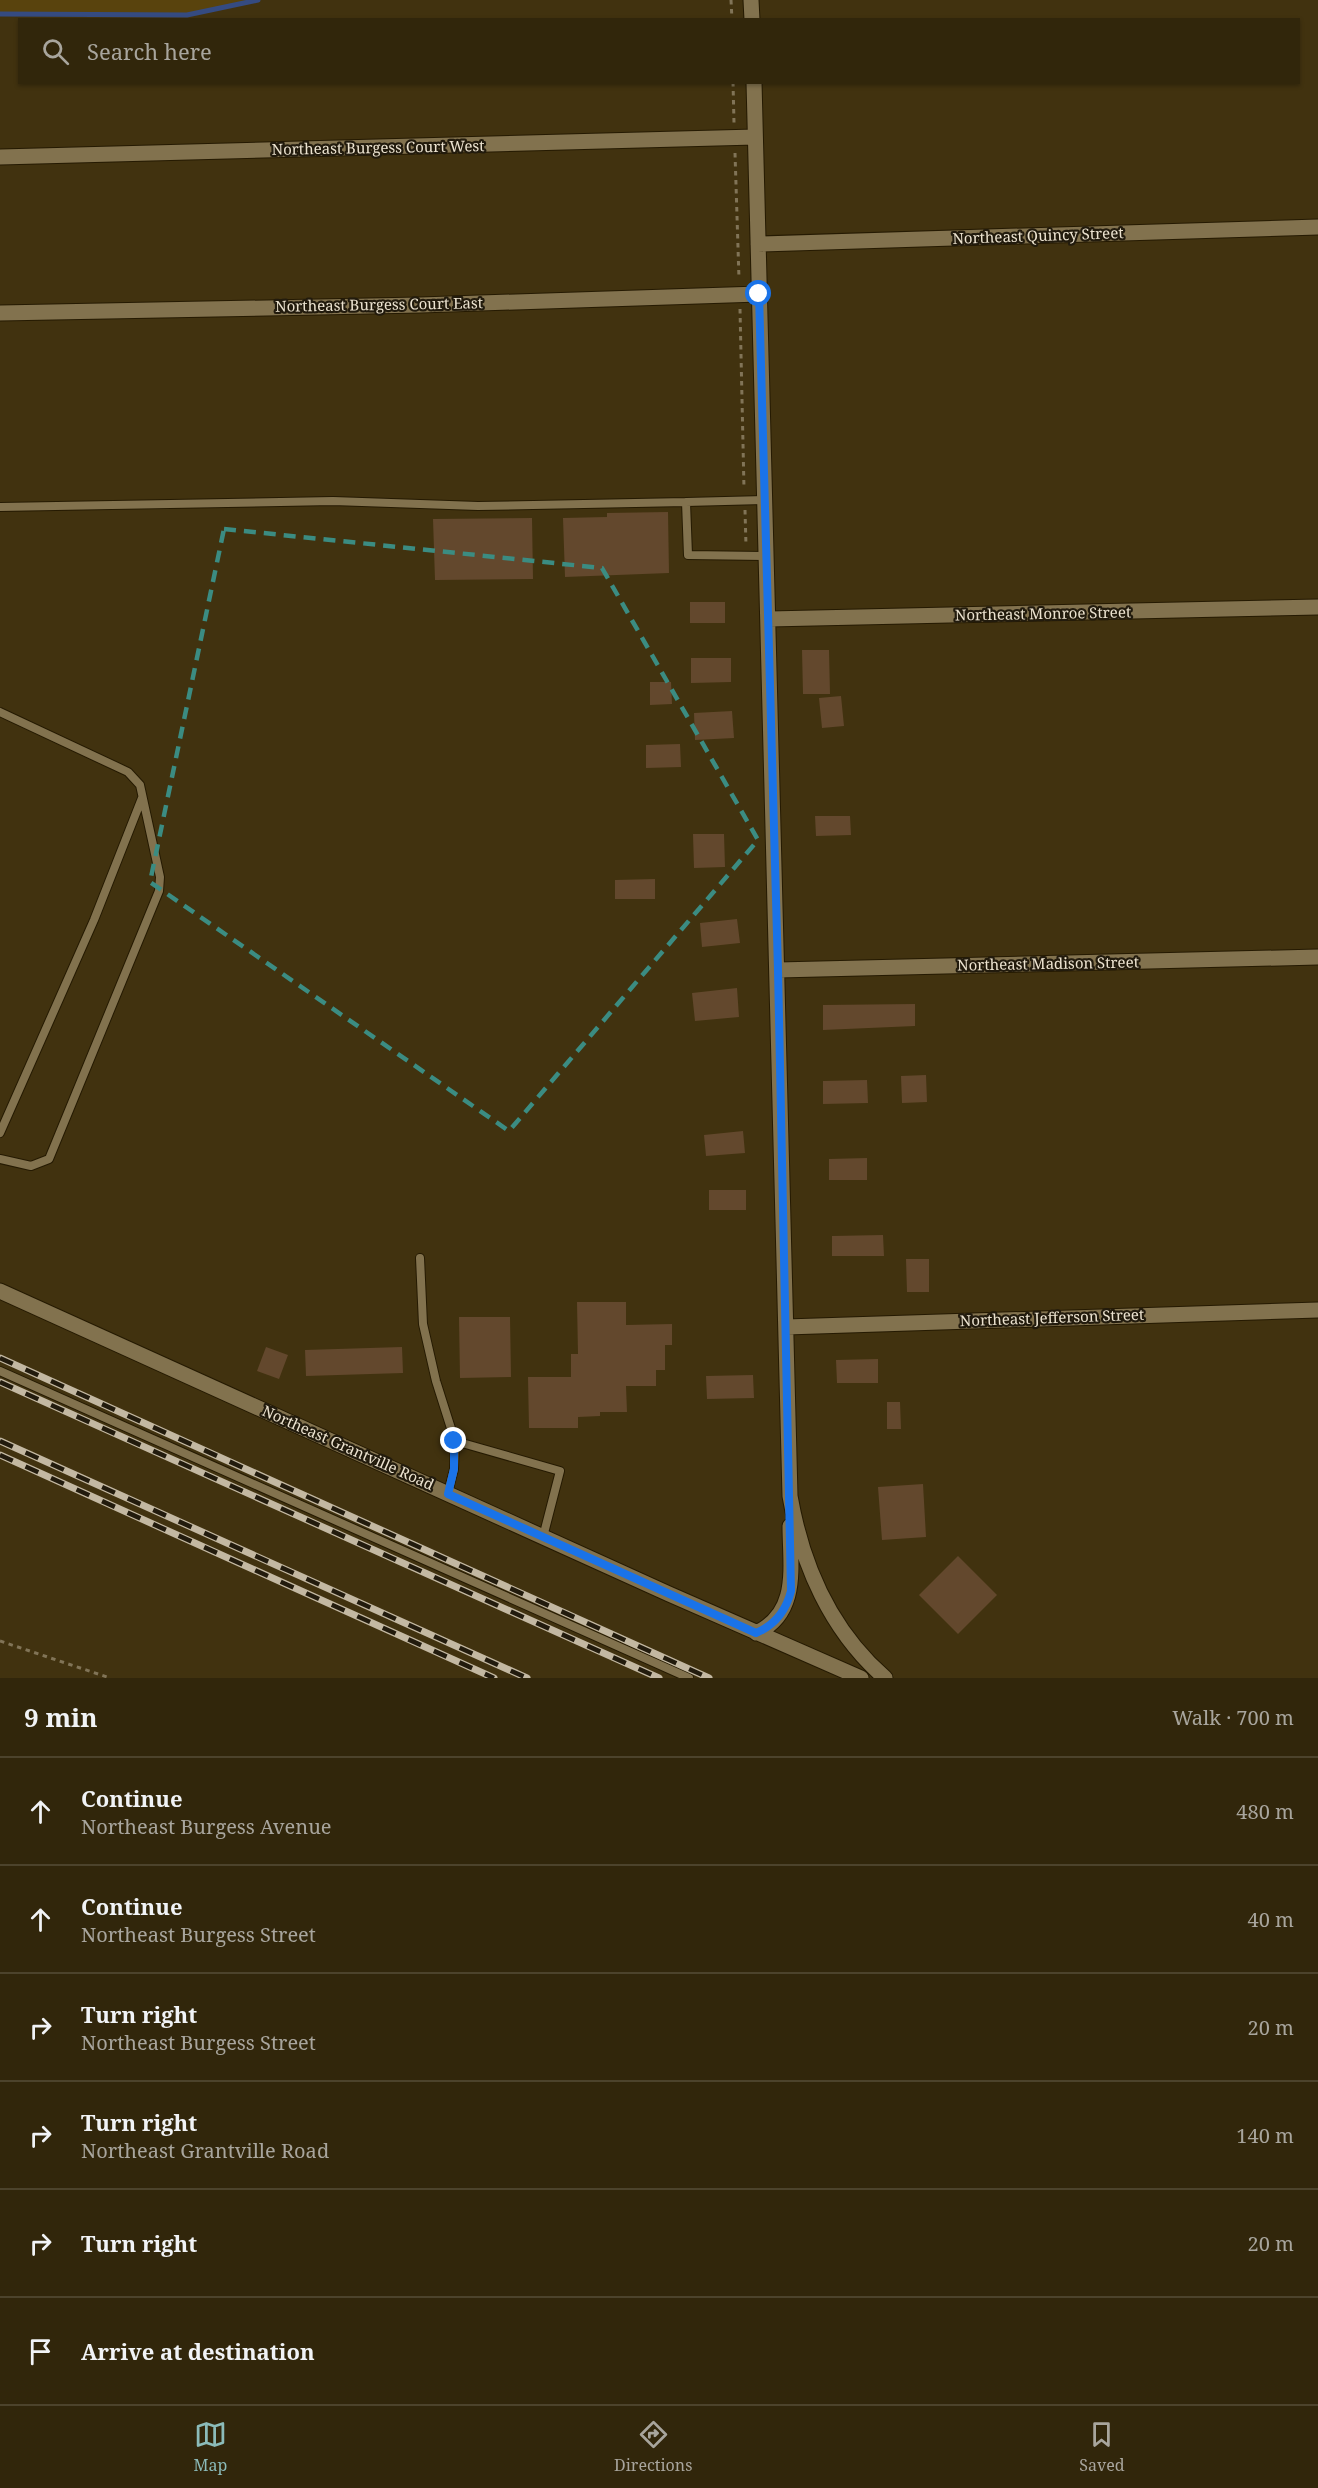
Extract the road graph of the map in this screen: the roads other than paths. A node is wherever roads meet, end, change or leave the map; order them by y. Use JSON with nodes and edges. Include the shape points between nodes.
{"nodes":[{"id":1,"x":751,"y":0,"type":"edge"},
{"id":2,"x":752,"y":18,"type":"edge"},
{"id":3,"x":754,"y":84,"type":"edge"},
{"id":4,"x":755,"y":137,"type":"junction"},
{"id":5,"x":0,"y":157,"type":"edge"},
{"id":6,"x":1318,"y":227,"type":"edge"},
{"id":7,"x":758,"y":244,"type":"junction"},
{"id":8,"x":759,"y":294,"type":"junction"},
{"id":9,"x":0,"y":313,"type":"edge"},
{"id":10,"x":765,"y":500,"type":"junction"},
{"id":11,"x":686,"y":502,"type":"junction"},
{"id":12,"x":0,"y":507,"type":"edge"},
{"id":13,"x":767,"y":556,"type":"junction"},
{"id":14,"x":1318,"y":607,"type":"edge"},
{"id":15,"x":769,"y":619,"type":"junction"},
{"id":16,"x":0,"y":712,"type":"edge"},
{"id":17,"x":142,"y":796,"type":"junction"},
{"id":18,"x":1318,"y":957,"type":"edge"},
{"id":19,"x":778,"y":970,"type":"junction"},
{"id":20,"x":0,"y":1133,"type":"edge"},
{"id":21,"x":0,"y":1159,"type":"edge"},
{"id":22,"x":420,"y":1258,"type":"dead end"},
{"id":23,"x":0,"y":1291,"type":"edge"},
{"id":24,"x":1318,"y":1310,"type":"edge"},
{"id":25,"x":786,"y":1327,"type":"junction"},
{"id":26,"x":0,"y":1371,"type":"edge"},
{"id":27,"x":454,"y":1441,"type":"junction"},
{"id":28,"x":448,"y":1494,"type":"junction"},
{"id":29,"x":789,"y":1496,"type":"junction"},
{"id":30,"x":543,"y":1537,"type":"junction"},
{"id":31,"x":756,"y":1633,"type":"junction"},
{"id":32,"x":689,"y":1678,"type":"edge"},
{"id":33,"x":861,"y":1678,"type":"edge"},
{"id":34,"x":885,"y":1678,"type":"edge"}],
"edges":[{"from":1,"to":2,"type":"street"},
{"from":3,"to":4,"type":"street"},
{"from":4,"to":5,"type":"street","name":"Northeast Burgess Court West"},
{"from":4,"to":7,"type":"street"},
{"from":6,"to":7,"type":"street","name":"Northeast Quincy Street"},
{"from":7,"to":8,"type":"street"},
{"from":8,"to":9,"type":"street","name":"Northeast Burgess Court East"},
{"from":8,"to":10,"type":"street"},
{"from":10,"to":11,"type":"lane"},
{"from":10,"to":13,"type":"street"},
{"from":11,"to":12,"type":"lane","via":[[478,506],[333,501]]},
{"from":11,"to":13,"type":"lane","via":[[688,555]]},
{"from":13,"to":15,"type":"street"},
{"from":14,"to":15,"type":"street","name":"Northeast Monroe Street"},
{"from":15,"to":19,"type":"street"},
{"from":16,"to":17,"type":"lane","via":[[128,772],[140,785]]},
{"from":17,"to":20,"type":"lane","via":[[94,920]]},
{"from":17,"to":21,"type":"lane","via":[[160,877],[159,891],[49,1159],[31,1166]]},
{"from":18,"to":19,"type":"street","name":"Northeast Madison Street"},
{"from":19,"to":25,"type":"street"},
{"from":22,"to":27,"type":"lane","via":[[423,1324]]},
{"from":23,"to":28,"type":"street","name":"Northeast Grantville Road"},
{"from":24,"to":25,"type":"street","name":"Northeast Jefferson Street"},
{"from":25,"to":29,"type":"street"},
{"from":26,"to":32,"type":"lane"},
{"from":27,"to":28,"type":"lane","via":[[454,1469]]},
{"from":27,"to":30,"type":"lane","via":[[560,1471]]},
{"from":28,"to":30,"type":"street","name":"Northeast Grantville Road"},
{"from":29,"to":31,"type":"street","via":[[791,1591],[782,1614]]},
{"from":29,"to":34,"type":"street","via":[[802,1551],[825,1604],[866,1661]]},
{"from":30,"to":31,"type":"street","name":"Northeast Grantville Road"},
{"from":31,"to":33,"type":"street","name":"Northeast Grantville Road"}]}
